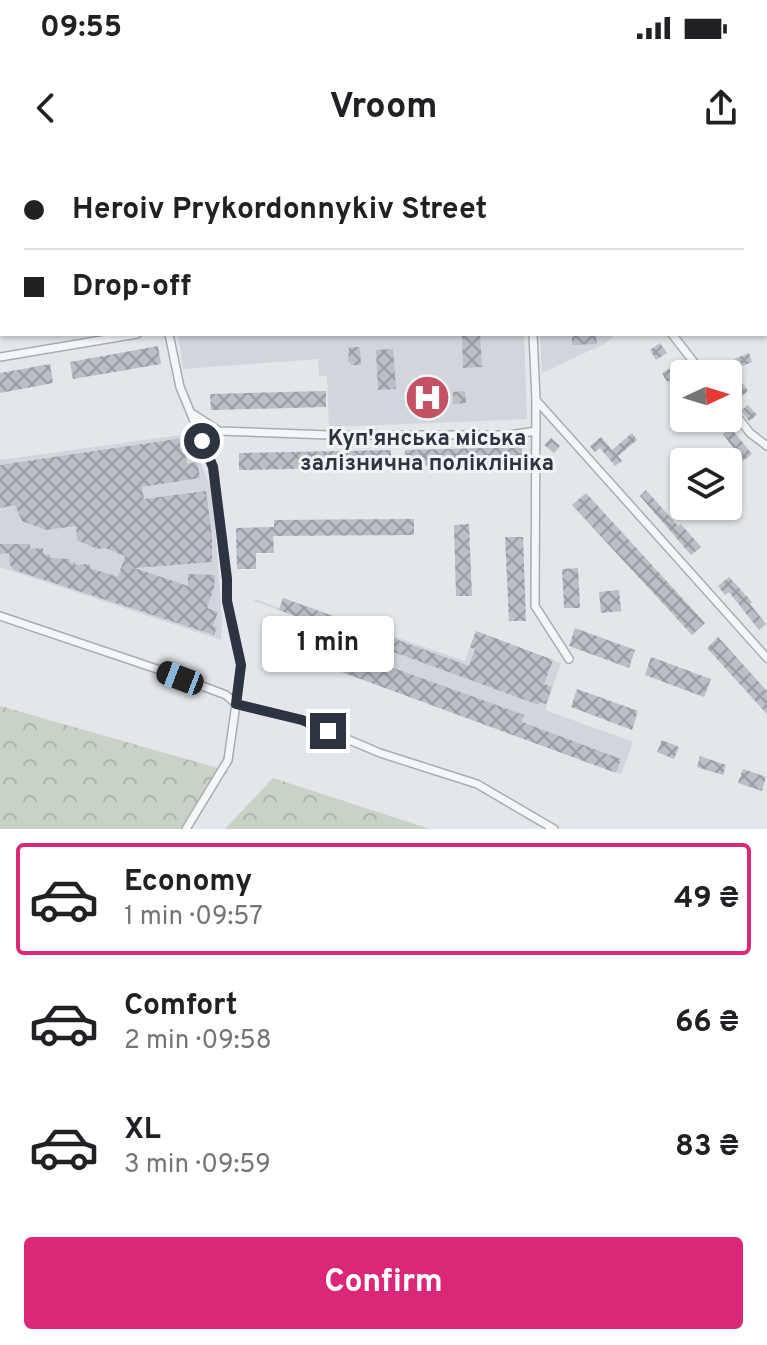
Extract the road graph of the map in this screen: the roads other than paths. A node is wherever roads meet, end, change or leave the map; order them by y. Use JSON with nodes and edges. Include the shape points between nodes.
{"nodes":[{"id":1,"x":125,"y":336,"type":"edge"},
{"id":2,"x":169,"y":336,"type":"edge"},
{"id":3,"x":533,"y":336,"type":"edge"},
{"id":4,"x":674,"y":336,"type":"edge"},
{"id":5,"x":0,"y":357,"type":"edge"},
{"id":6,"x":692,"y":360,"type":"edge"},
{"id":7,"x":536,"y":400,"type":"junction"},
{"id":8,"x":193,"y":414,"type":"junction"},
{"id":9,"x":742,"y":423,"type":"edge"},
{"id":10,"x":536,"y":431,"type":"junction"},
{"id":11,"x":767,"y":446,"type":"edge"},
{"id":12,"x":0,"y":616,"type":"edge"},
{"id":13,"x":767,"y":658,"type":"edge"},
{"id":14,"x":569,"y":659,"type":"dead end"},
{"id":15,"x":236,"y":704,"type":"junction"},
{"id":16,"x":186,"y":829,"type":"edge"},
{"id":17,"x":554,"y":829,"type":"edge"}],
"edges":[{"from":1,"to":5,"type":"street"},
{"from":2,"to":8,"type":"street","via":[[180,387]]},
{"from":3,"to":7,"type":"street"},
{"from":4,"to":6,"type":"street"},
{"from":7,"to":10,"type":"street"},
{"from":7,"to":13,"type":"street"},
{"from":8,"to":10,"type":"street","via":[[219,431]]},
{"from":8,"to":15,"type":"street","via":[[213,467],[227,601],[241,665]]},
{"from":9,"to":11,"type":"street"},
{"from":10,"to":14,"type":"street","via":[[535,606]]},
{"from":12,"to":15,"type":"street","via":[[157,669],[226,695]]},
{"from":15,"to":16,"type":"street","via":[[228,760]]},
{"from":15,"to":17,"type":"street","via":[[302,720],[380,753],[477,784]]}]}
